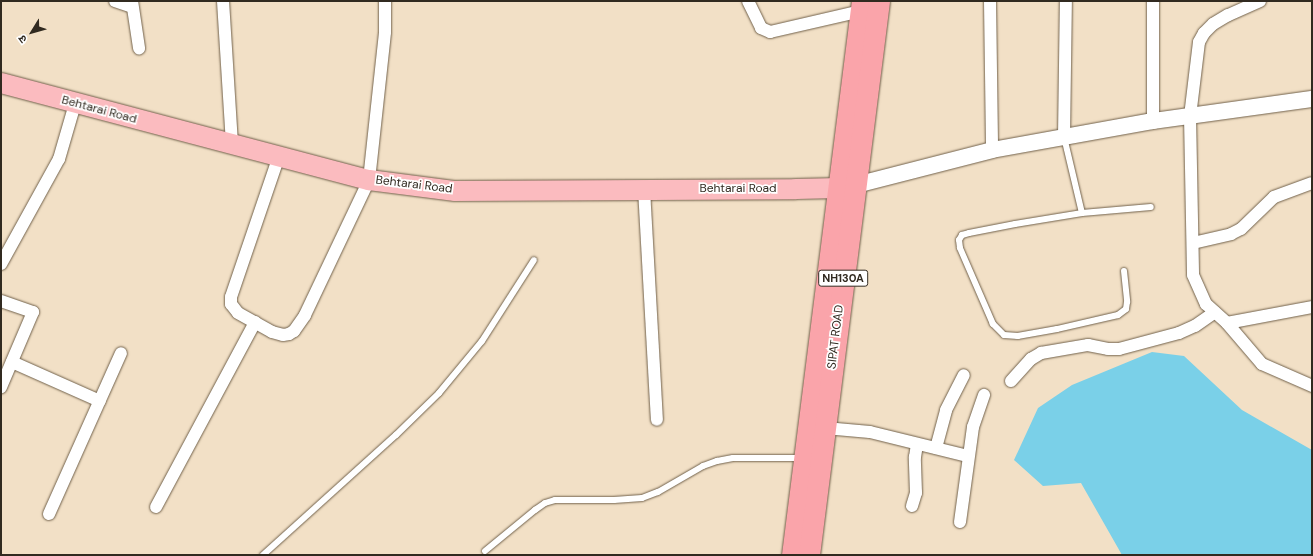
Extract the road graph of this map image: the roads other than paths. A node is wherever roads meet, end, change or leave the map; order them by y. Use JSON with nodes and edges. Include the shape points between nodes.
{"nodes":[{"id":1,"x":115,"y":1,"type":"edge"},
{"id":2,"x":223,"y":1,"type":"edge"},
{"id":3,"x":385,"y":1,"type":"edge"},
{"id":4,"x":748,"y":1,"type":"edge"},
{"id":5,"x":879,"y":1,"type":"edge"},
{"id":6,"x":990,"y":1,"type":"edge"},
{"id":7,"x":1066,"y":1,"type":"edge"},
{"id":8,"x":1153,"y":1,"type":"edge"},
{"id":9,"x":1260,"y":1,"type":"edge"},
{"id":10,"x":132,"y":4,"type":"edge"},
{"id":11,"x":861,"y":6,"type":"edge"},
{"id":12,"x":139,"y":48,"type":"dead end"},
{"id":13,"x":1,"y":83,"type":"edge"},
{"id":14,"x":1312,"y":99,"type":"edge"},
{"id":15,"x":75,"y":104,"type":"junction"},
{"id":16,"x":1190,"y":116,"type":"junction"},
{"id":17,"x":1154,"y":121,"type":"junction"},
{"id":18,"x":1064,"y":137,"type":"junction"},
{"id":19,"x":232,"y":144,"type":"junction"},
{"id":20,"x":992,"y":150,"type":"junction"},
{"id":21,"x":279,"y":156,"type":"junction"},
{"id":22,"x":369,"y":180,"type":"junction"},
{"id":23,"x":1312,"y":183,"type":"edge"},
{"id":24,"x":847,"y":187,"type":"junction"},
{"id":25,"x":644,"y":189,"type":"junction"},
{"id":26,"x":1151,"y":207,"type":"dead end"},
{"id":27,"x":1082,"y":213,"type":"junction"},
{"id":28,"x":1193,"y":244,"type":"junction"},
{"id":29,"x":534,"y":260,"type":"dead end"},
{"id":30,"x":1,"y":264,"type":"edge"},
{"id":31,"x":1124,"y":271,"type":"dead end"},
{"id":32,"x":1,"y":301,"type":"edge"},
{"id":33,"x":1312,"y":307,"type":"edge"},
{"id":34,"x":1215,"y":312,"type":"junction"},
{"id":35,"x":255,"y":322,"type":"junction"},
{"id":36,"x":1227,"y":323,"type":"junction"},
{"id":37,"x":121,"y":353,"type":"dead end"},
{"id":38,"x":12,"y":362,"type":"junction"},
{"id":39,"x":964,"y":376,"type":"dead end"},
{"id":40,"x":1011,"y":381,"type":"dead end"},
{"id":41,"x":1312,"y":386,"type":"edge"},
{"id":42,"x":1,"y":387,"type":"edge"},
{"id":43,"x":984,"y":395,"type":"dead end"},
{"id":44,"x":100,"y":401,"type":"junction"},
{"id":45,"x":657,"y":420,"type":"dead end"},
{"id":46,"x":825,"y":428,"type":"junction"},
{"id":47,"x":917,"y":444,"type":"junction"},
{"id":48,"x":936,"y":448,"type":"junction"},
{"id":49,"x":968,"y":456,"type":"junction"},
{"id":50,"x":805,"y":458,"type":"junction"},
{"id":51,"x":912,"y":506,"type":"dead end"},
{"id":52,"x":156,"y":507,"type":"dead end"},
{"id":53,"x":49,"y":514,"type":"dead end"},
{"id":54,"x":960,"y":522,"type":"dead end"},
{"id":55,"x":485,"y":551,"type":"dead end"},
{"id":56,"x":263,"y":555,"type":"edge"},
{"id":57,"x":792,"y":555,"type":"edge"},
{"id":58,"x":809,"y":555,"type":"edge"}],
"edges":[{"from":1,"to":10,"type":"street"},
{"from":2,"to":19,"type":"street"},
{"from":3,"to":22,"type":"street","via":[[385,32]]},
{"from":4,"to":11,"type":"street","via":[[760,28],[770,32]]},
{"from":5,"to":24,"type":"highway","name":"SIPAT ROAD","number":"NH130A"},
{"from":6,"to":20,"type":"street"},
{"from":7,"to":18,"type":"street"},
{"from":8,"to":17,"type":"street"},
{"from":9,"to":16,"type":"street","via":[[1228,15],[1204,33],[1196,54]]},
{"from":10,"to":12,"type":"street"},
{"from":11,"to":24,"type":"highway","name":"SIPAT ROAD","number":"NH130A"},
{"from":13,"to":15,"type":"main road","name":"Behtarai Road"},
{"from":14,"to":16,"type":"street"},
{"from":15,"to":19,"type":"main road","name":"Behtarai Road"},
{"from":15,"to":30,"type":"street","via":[[58,159]]},
{"from":16,"to":17,"type":"street"},
{"from":16,"to":28,"type":"street"},
{"from":17,"to":18,"type":"street"},
{"from":18,"to":20,"type":"street"},
{"from":18,"to":27,"type":"lane"},
{"from":19,"to":21,"type":"main road","name":"Behtarai Road"},
{"from":20,"to":24,"type":"street"},
{"from":21,"to":22,"type":"main road","name":"Behtarai Road"},
{"from":21,"to":35,"type":"street","via":[[231,297],[232,308]]},
{"from":22,"to":25,"type":"main road","name":"Behtarai Road","via":[[455,191]]},
{"from":22,"to":35,"type":"street","via":[[294,331],[282,335]]},
{"from":23,"to":28,"type":"street","via":[[1274,197],[1241,229]]},
{"from":24,"to":25,"type":"main road","name":"Behtarai Road"},
{"from":24,"to":46,"type":"highway","name":"SIPAT ROAD","number":"NH130A"},
{"from":24,"to":50,"type":"highway","name":"SIPAT ROAD","number":"NH130A"},
{"from":25,"to":45,"type":"street"},
{"from":26,"to":27,"type":"lane"},
{"from":27,"to":31,"type":"lane","via":[[962,235],[959,240],[960,248],[993,324],[1004,335],[1018,336],[1118,315],[1126,309],[1127,302]]},
{"from":28,"to":34,"type":"street","via":[[1193,275],[1206,304]]},
{"from":29,"to":56,"type":"lane","via":[[482,341],[439,393]]},
{"from":32,"to":38,"type":"street","via":[[33,312]]},
{"from":33,"to":36,"type":"street"},
{"from":34,"to":36,"type":"street"},
{"from":34,"to":40,"type":"street","via":[[1195,326],[1179,333],[1119,349],[1088,345],[1041,353],[1023,366]]},
{"from":35,"to":52,"type":"street"},
{"from":36,"to":41,"type":"street","via":[[1262,364]]},
{"from":37,"to":44,"type":"street"},
{"from":38,"to":42,"type":"street"},
{"from":38,"to":44,"type":"street"},
{"from":39,"to":48,"type":"street","via":[[946,410]]},
{"from":43,"to":49,"type":"street","via":[[973,426]]},
{"from":44,"to":53,"type":"street"},
{"from":46,"to":47,"type":"street","via":[[870,432]]},
{"from":46,"to":58,"type":"highway","name":"SIPAT ROAD","number":"NH130A"},
{"from":47,"to":48,"type":"street"},
{"from":47,"to":51,"type":"street","via":[[916,494]]},
{"from":48,"to":49,"type":"street"},
{"from":49,"to":54,"type":"street"},
{"from":50,"to":55,"type":"lane","via":[[733,458],[717,461],[703,466],[664,490],[642,498],[555,500],[545,503]]},
{"from":50,"to":57,"type":"highway","name":"SIPAT ROAD","number":"NH130A"}]}
